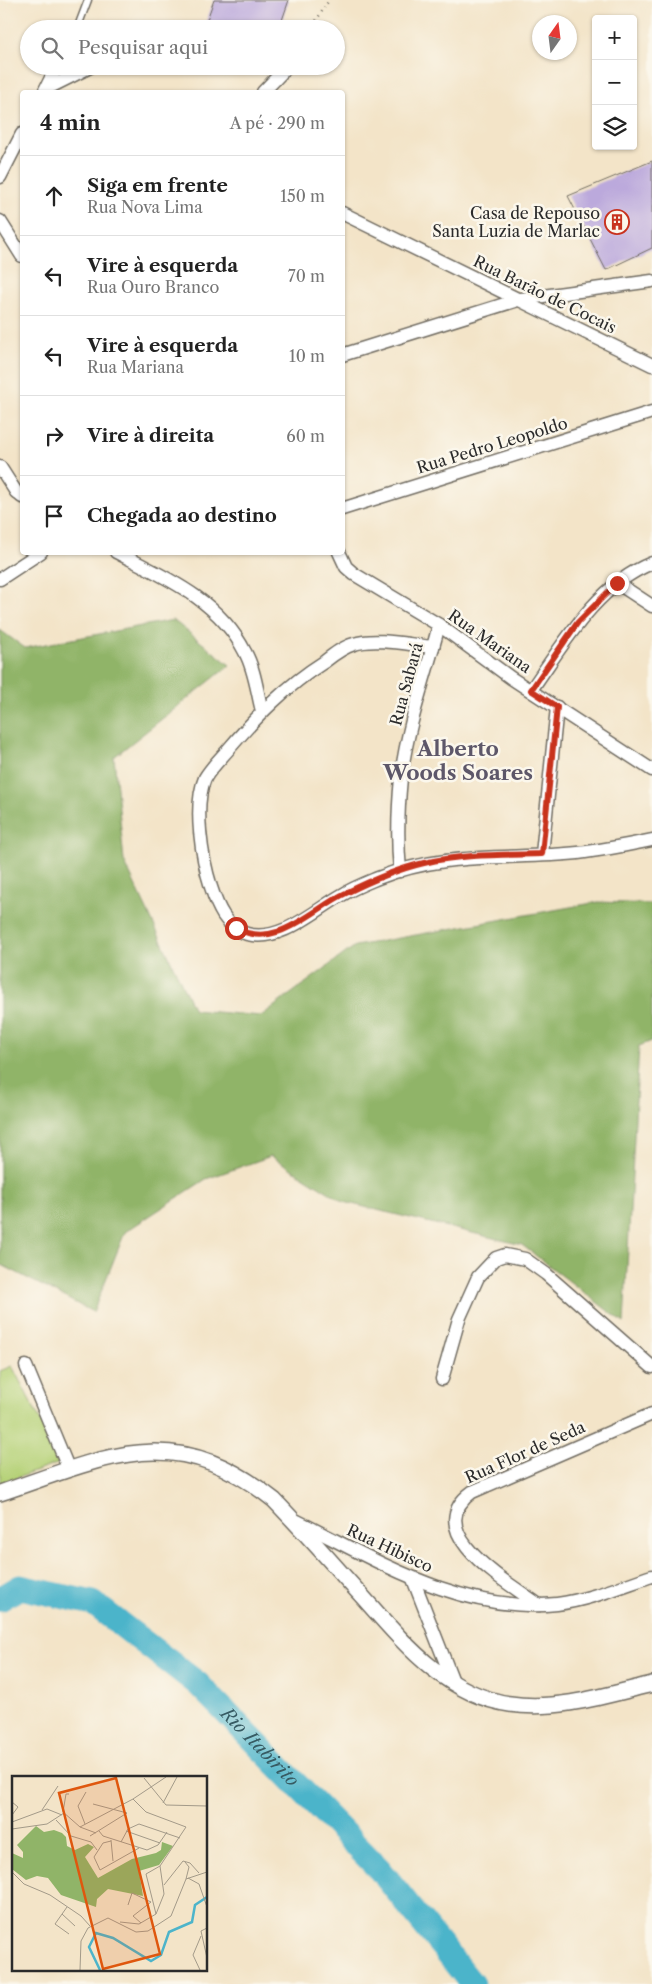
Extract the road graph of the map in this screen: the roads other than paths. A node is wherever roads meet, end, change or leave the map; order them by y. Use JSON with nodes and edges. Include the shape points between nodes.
{"nodes":[{"id":1,"x":88,"y":0,"type":"edge"},
{"id":2,"x":80,"y":20,"type":"edge"},
{"id":3,"x":53,"y":75,"type":"edge"},
{"id":4,"x":75,"y":75,"type":"edge"},
{"id":5,"x":279,"y":75,"type":"edge"},
{"id":6,"x":45,"y":90,"type":"edge"},
{"id":7,"x":47,"y":90,"type":"edge"},
{"id":8,"x":265,"y":90,"type":"edge"},
{"id":9,"x":20,"y":138,"type":"edge"},
{"id":10,"x":0,"y":177,"type":"edge"},
{"id":11,"x":345,"y":214,"type":"edge"},
{"id":12,"x":1,"y":224,"type":"edge"},
{"id":13,"x":20,"y":253,"type":"edge"},
{"id":14,"x":652,"y":281,"type":"edge"},
{"id":15,"x":521,"y":299,"type":"junction"},
{"id":16,"x":345,"y":354,"type":"edge"},
{"id":17,"x":652,"y":365,"type":"edge"},
{"id":18,"x":652,"y":412,"type":"edge"},
{"id":19,"x":0,"y":467,"type":"edge"},
{"id":20,"x":20,"y":495,"type":"edge"},
{"id":21,"x":345,"y":509,"type":"edge"},
{"id":22,"x":36,"y":555,"type":"edge"},
{"id":23,"x":122,"y":555,"type":"edge"},
{"id":24,"x":340,"y":555,"type":"edge"},
{"id":25,"x":652,"y":563,"type":"edge"},
{"id":26,"x":0,"y":579,"type":"edge"},
{"id":27,"x":617,"y":583,"type":"junction"},
{"id":28,"x":652,"y":606,"type":"edge"},
{"id":29,"x":439,"y":625,"type":"junction"},
{"id":30,"x":433,"y":647,"type":"junction"},
{"id":31,"x":531,"y":690,"type":"junction"},
{"id":32,"x":557,"y":707,"type":"junction"},
{"id":33,"x":262,"y":711,"type":"junction"},
{"id":34,"x":652,"y":770,"type":"edge"},
{"id":35,"x":652,"y":840,"type":"edge"},
{"id":36,"x":542,"y":854,"type":"junction"},
{"id":37,"x":400,"y":871,"type":"junction"},
{"id":38,"x":26,"y":1366,"type":"dead end"},
{"id":39,"x":652,"y":1367,"type":"edge"},
{"id":40,"x":442,"y":1379,"type":"dead end"},
{"id":41,"x":652,"y":1414,"type":"edge"},
{"id":42,"x":69,"y":1470,"type":"junction"},
{"id":43,"x":0,"y":1493,"type":"edge"},
{"id":44,"x":292,"y":1519,"type":"junction"},
{"id":45,"x":652,"y":1576,"type":"edge"},
{"id":46,"x":412,"y":1579,"type":"junction"},
{"id":47,"x":539,"y":1605,"type":"junction"},
{"id":48,"x":454,"y":1684,"type":"junction"},
{"id":49,"x":652,"y":1684,"type":"edge"}],
"edges":[{"from":1,"to":2,"type":"lane"},
{"from":3,"to":6,"type":"street"},
{"from":4,"to":7,"type":"street"},
{"from":5,"to":8,"type":"street"},
{"from":9,"to":10,"type":"street"},
{"from":11,"to":15,"type":"street","name":"Rua Barão de Cocais"},
{"from":12,"to":13,"type":"street"},
{"from":14,"to":15,"type":"street"},
{"from":15,"to":16,"type":"street"},
{"from":15,"to":17,"type":"street","name":"Rua Barão de Cocais"},
{"from":18,"to":21,"type":"street","name":"Rua Pedro Leopoldo"},
{"from":19,"to":20,"type":"street"},
{"from":22,"to":26,"type":"street"},
{"from":23,"to":33,"type":"street","via":[[190,591],[229,627],[246,652]]},
{"from":24,"to":29,"type":"street","name":"Rua Mariana","via":[[354,574]]},
{"from":25,"to":27,"type":"street"},
{"from":27,"to":28,"type":"street"},
{"from":27,"to":31,"type":"street","via":[[578,622]]},
{"from":29,"to":30,"type":"street","name":"Rua Sabará"},
{"from":29,"to":31,"type":"street","name":"Rua Mariana"},
{"from":30,"to":33,"type":"street","via":[[373,642],[355,644],[306,673]]},
{"from":30,"to":37,"type":"street","name":"Rua Sabará","via":[[401,777]]},
{"from":31,"to":32,"type":"street","name":"Rua Mariana"},
{"from":32,"to":34,"type":"street","name":"Rua Mariana"},
{"from":32,"to":36,"type":"street"},
{"from":33,"to":37,"type":"street","via":[[205,778],[200,809],[202,846],[215,900],[228,922],[258,936],[279,931],[344,894]]},
{"from":35,"to":36,"type":"street","via":[[578,853]]},
{"from":36,"to":37,"type":"street","via":[[469,857],[425,863]]},
{"from":38,"to":42,"type":"street"},
{"from":39,"to":40,"type":"street","via":[[546,1274],[525,1259],[505,1255],[492,1262],[478,1277],[460,1319]]},
{"from":41,"to":47,"type":"street","name":"Rua Flor de Seda","via":[[472,1492],[459,1504],[454,1523],[460,1540],[489,1568]]},
{"from":42,"to":43,"type":"street"},
{"from":42,"to":44,"type":"street","via":[[128,1452],[162,1451],[191,1456],[218,1465],[254,1484]]},
{"from":44,"to":46,"type":"street","name":"Rua Hibisco"},
{"from":44,"to":48,"type":"street","via":[[405,1643]]},
{"from":45,"to":47,"type":"street","name":"Rua Hibisco","via":[[579,1600]]},
{"from":46,"to":47,"type":"street","name":"Rua Hibisco","via":[[466,1596]]},
{"from":46,"to":48,"type":"street"},
{"from":48,"to":49,"type":"street","via":[[488,1699],[538,1705],[587,1700]]}]}
